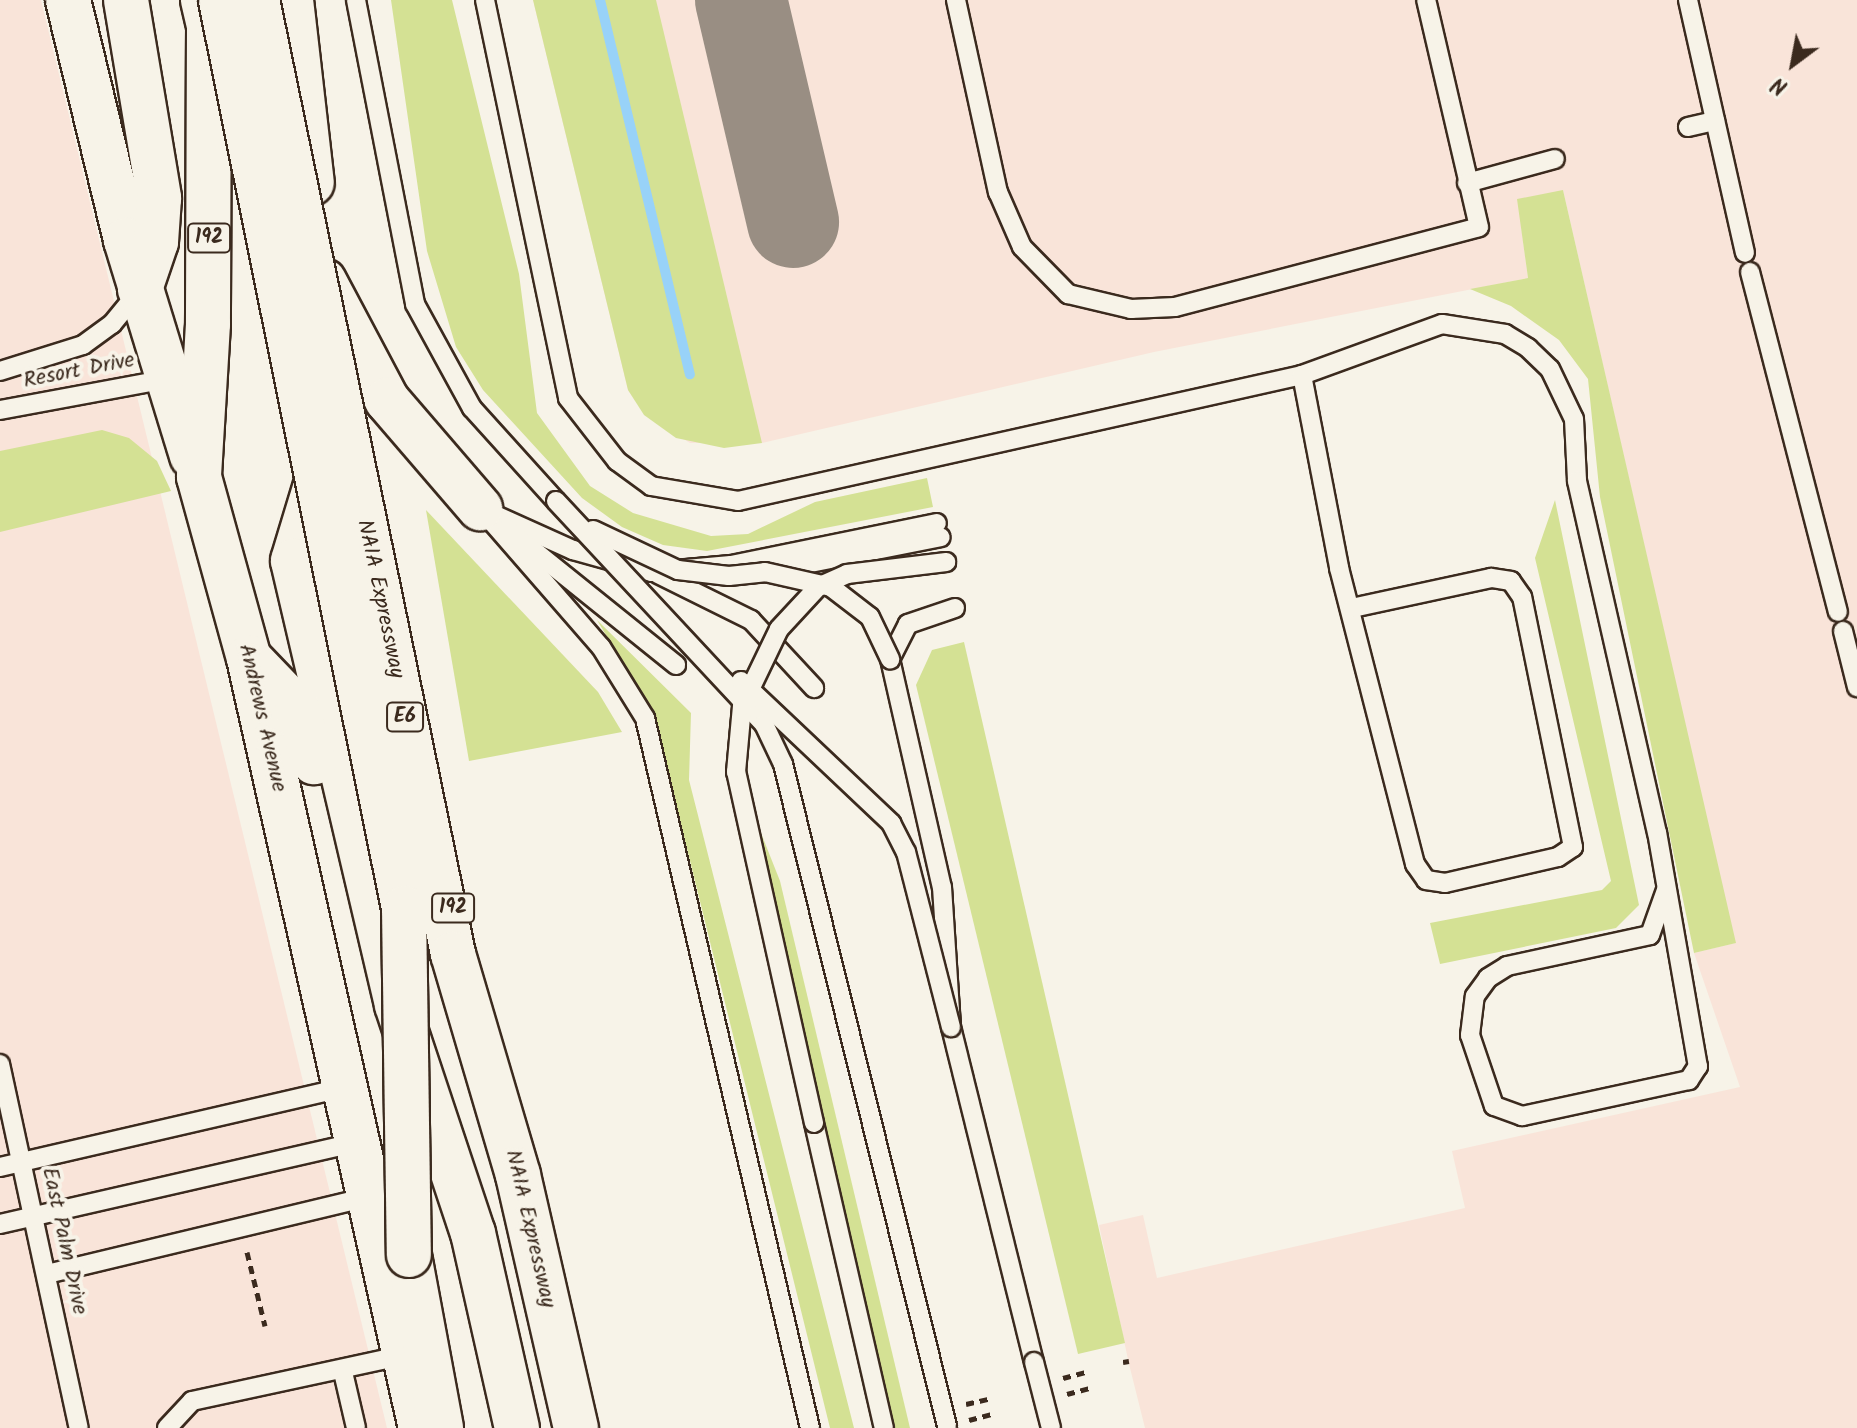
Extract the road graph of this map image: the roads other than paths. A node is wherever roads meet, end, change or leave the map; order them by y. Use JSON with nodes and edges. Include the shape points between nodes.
{"nodes":[{"id":1,"x":68,"y":0,"type":"edge"},
{"id":2,"x":126,"y":0,"type":"edge"},
{"id":3,"x":203,"y":0,"type":"edge"},
{"id":4,"x":221,"y":0,"type":"edge"},
{"id":5,"x":257,"y":0,"type":"edge"},
{"id":6,"x":291,"y":0,"type":"edge"},
{"id":7,"x":356,"y":0,"type":"edge"},
{"id":8,"x":485,"y":0,"type":"edge"},
{"id":9,"x":956,"y":0,"type":"edge"},
{"id":10,"x":1426,"y":0,"type":"edge"},
{"id":11,"x":1688,"y":0,"type":"edge"},
{"id":12,"x":1715,"y":121,"type":"junction"},
{"id":13,"x":1688,"y":127,"type":"dead end"},
{"id":14,"x":1555,"y":159,"type":"dead end"},
{"id":15,"x":1467,"y":183,"type":"junction"},
{"id":16,"x":1745,"y":253,"type":"dead end"},
{"id":17,"x":1750,"y":272,"type":"dead end"},
{"id":18,"x":322,"y":275,"type":"junction"},
{"id":19,"x":140,"y":289,"type":"junction"},
{"id":20,"x":0,"y":371,"type":"edge"},
{"id":21,"x":1302,"y":375,"type":"junction"},
{"id":22,"x":167,"y":379,"type":"junction"},
{"id":23,"x":344,"y":389,"type":"junction"},
{"id":24,"x":0,"y":410,"type":"edge"},
{"id":25,"x":199,"y":477,"type":"junction"},
{"id":26,"x":556,"y":501,"type":"junction"},
{"id":27,"x":480,"y":508,"type":"junction"},
{"id":28,"x":946,"y":562,"type":"dead end"},
{"id":29,"x":652,"y":572,"type":"junction"},
{"id":30,"x":765,"y":572,"type":"junction"},
{"id":31,"x":955,"y":608,"type":"dead end"},
{"id":32,"x":1352,"y":608,"type":"junction"},
{"id":33,"x":670,"y":618,"type":"junction"},
{"id":34,"x":249,"y":658,"type":"junction"},
{"id":35,"x":890,"y":659,"type":"junction"},
{"id":36,"x":676,"y":665,"type":"dead end"},
{"id":37,"x":1857,"y":687,"type":"edge"},
{"id":38,"x":814,"y":688,"type":"dead end"},
{"id":39,"x":1666,"y":890,"type":"junction"},
{"id":40,"x":951,"y":1027,"type":"junction"},
{"id":41,"x":0,"y":1064,"type":"edge"},
{"id":42,"x":342,"y":1088,"type":"junction"},
{"id":43,"x":353,"y":1143,"type":"junction"},
{"id":44,"x":23,"y":1162,"type":"junction"},
{"id":45,"x":0,"y":1167,"type":"edge"},
{"id":46,"x":367,"y":1197,"type":"junction"},
{"id":47,"x":35,"y":1217,"type":"junction"},
{"id":48,"x":0,"y":1224,"type":"edge"},
{"id":49,"x":458,"y":1236,"type":"junction"},
{"id":50,"x":47,"y":1274,"type":"junction"},
{"id":51,"x":404,"y":1355,"type":"junction"},
{"id":52,"x":343,"y":1372,"type":"junction"},
{"id":53,"x":79,"y":1428,"type":"edge"},
{"id":54,"x":167,"y":1428,"type":"edge"},
{"id":55,"x":356,"y":1428,"type":"edge"},
{"id":56,"x":421,"y":1428,"type":"edge"},
{"id":57,"x":441,"y":1428,"type":"edge"},
{"id":58,"x":487,"y":1428,"type":"edge"},
{"id":59,"x":517,"y":1428,"type":"edge"},
{"id":60,"x":562,"y":1428,"type":"edge"},
{"id":61,"x":576,"y":1428,"type":"edge"},
{"id":62,"x":810,"y":1428,"type":"edge"},
{"id":63,"x":884,"y":1428,"type":"edge"},
{"id":64,"x":948,"y":1428,"type":"edge"},
{"id":65,"x":1051,"y":1428,"type":"edge"}],
"edges":[{"from":1,"to":19,"type":"main road"},
{"from":2,"to":19,"type":"main road","via":[[159,198],[156,242]]},
{"from":3,"to":25,"type":"main road","name":"Andrews Avenue","number":"192","via":[[209,27],[208,324]]},
{"from":4,"to":57,"type":"main road","name":"NAIA Expressway","number":"E6","bridge":true,"via":[[404,908],[409,1255]]},
{"from":5,"to":61,"type":"main road","name":"NAIA Expressway","number":"E6","bridge":true,"via":[[453,954],[518,1175]]},
{"from":6,"to":18,"type":"main road","number":"192"},
{"from":7,"to":26,"type":"lane","via":[[415,304],[472,408]]},
{"from":8,"to":21,"type":"lane","via":[[568,398],[617,461],[651,486],[738,501]]},
{"from":9,"to":15,"type":"lane","via":[[1012,228],[1033,263],[1086,302],[1175,307],[1479,227]]},
{"from":10,"to":15,"type":"lane"},
{"from":11,"to":12,"type":"lane"},
{"from":12,"to":13,"type":"lane"},
{"from":12,"to":16,"type":"lane"},
{"from":14,"to":15,"type":"lane"},
{"from":17,"to":37,"type":"lane"},
{"from":18,"to":23,"type":"main road","number":"192"},
{"from":18,"to":27,"type":"main road","via":[[387,400]]},
{"from":19,"to":20,"type":"lane","name":"Resort Drive","via":[[112,324],[83,345]]},
{"from":19,"to":22,"type":"main road"},
{"from":21,"to":32,"type":"lane"},
{"from":21,"to":39,"type":"lane","via":[[1442,324],[1505,334],[1550,369],[1574,419],[1577,481]]},
{"from":22,"to":24,"type":"lane","name":"Resort Drive"},
{"from":22,"to":25,"type":"main road"},
{"from":23,"to":49,"type":"main road","via":[[293,561],[397,1005]]},
{"from":23,"to":60,"type":"main road","number":"192"},
{"from":25,"to":34,"type":"main road","name":"Andrews Avenue","number":"192"},
{"from":26,"to":30,"type":"lane","bridge":true,"via":[[597,533],[678,570],[729,576]]},
{"from":26,"to":33,"type":"lane","bridge":true},
{"from":27,"to":29,"type":"lane","via":[[573,550]]},
{"from":27,"to":36,"type":"lane"},
{"from":27,"to":62,"type":"lane","via":[[601,647],[645,718]]},
{"from":28,"to":63,"type":"lane","bridge":true,"via":[[847,574],[818,587],[779,629],[742,706],[736,772]]},
{"from":29,"to":30,"type":"lane","via":[[731,565],[939,530]]},
{"from":29,"to":38,"type":"lane","via":[[751,620]]},
{"from":30,"to":35,"type":"lane","bridge":true,"via":[[847,595],[878,627]]},
{"from":31,"to":35,"type":"lane","via":[[908,624]]},
{"from":32,"to":32,"type":"lane","via":[[1415,864],[1426,880],[1445,883],[1558,857],[1573,847],[1522,597],[1511,581],[1491,578]]},
{"from":33,"to":40,"type":"lane","bridge":true,"via":[[891,823],[906,852]]},
{"from":33,"to":64,"type":"lane","bridge":true,"via":[[764,724],[783,764]]},
{"from":34,"to":42,"type":"main road","name":"Andrews Avenue","number":"192"},
{"from":34,"to":49,"type":"main road","via":[[297,708],[337,836],[388,1068]]},
{"from":35,"to":40,"type":"lane","bridge":true,"via":[[942,887]]},
{"from":39,"to":39,"type":"lane","via":[[1698,1052],[1689,1080],[1522,1116],[1494,1106],[1470,1035],[1475,996],[1488,978],[1507,966],[1650,935]]},
{"from":40,"to":65,"type":"lane","bridge":true},
{"from":41,"to":44,"type":"lane","name":"East Palm Drive"},
{"from":42,"to":43,"type":"main road","name":"Andrews Avenue","number":"192"},
{"from":42,"to":44,"type":"lane"},
{"from":43,"to":46,"type":"main road","name":"Andrews Avenue","number":"192"},
{"from":43,"to":47,"type":"lane"},
{"from":44,"to":45,"type":"lane"},
{"from":44,"to":47,"type":"lane","name":"East Palm Drive"},
{"from":46,"to":50,"type":"lane"},
{"from":46,"to":51,"type":"main road","name":"Andrews Avenue","number":"192"},
{"from":47,"to":48,"type":"lane"},
{"from":47,"to":50,"type":"lane","name":"East Palm Drive"},
{"from":49,"to":58,"type":"main road"},
{"from":49,"to":59,"type":"main road"},
{"from":50,"to":53,"type":"lane","name":"East Palm Drive"},
{"from":51,"to":52,"type":"lane"},
{"from":51,"to":56,"type":"main road","name":"Andrews Avenue","number":"192"},
{"from":52,"to":54,"type":"lane","via":[[192,1401]]},
{"from":52,"to":55,"type":"lane"}]}
